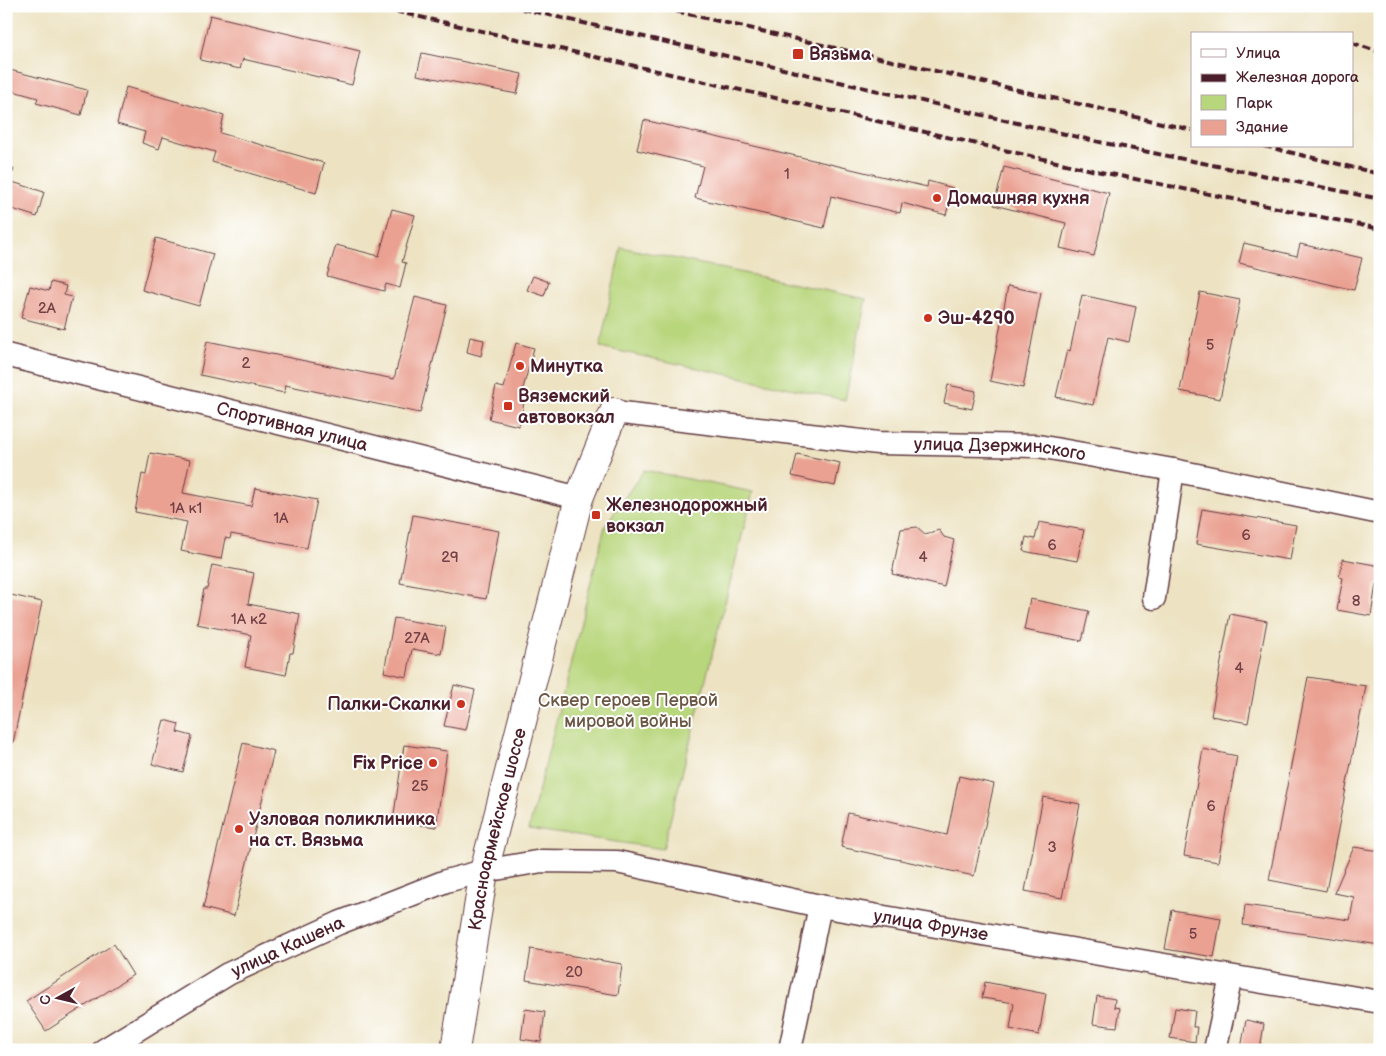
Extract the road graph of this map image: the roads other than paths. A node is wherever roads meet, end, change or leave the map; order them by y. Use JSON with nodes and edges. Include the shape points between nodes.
{"nodes":[{"id":1,"x":7,"y":360,"type":"edge"},
{"id":2,"x":614,"y":412,"type":"joint"},
{"id":3,"x":1173,"y":470,"type":"junction"},
{"id":4,"x":579,"y":498,"type":"junction"},
{"id":5,"x":1380,"y":513,"type":"edge"},
{"id":6,"x":1154,"y":598,"type":"dead end"},
{"id":7,"x":484,"y":871,"type":"junction"},
{"id":8,"x":820,"y":906,"type":"junction"},
{"id":9,"x":1231,"y":977,"type":"junction"},
{"id":10,"x":1380,"y":1002,"type":"edge"},
{"id":11,"x":104,"y":1050,"type":"edge"},
{"id":12,"x":456,"y":1050,"type":"edge"},
{"id":13,"x":790,"y":1050,"type":"edge"},
{"id":14,"x":1215,"y":1050,"type":"edge"}],
"edges":[{"from":1,"to":4,"type":"street","name":"Спортивная улица"},
{"from":2,"to":3,"type":"street","name":"улица Дзержинского","via":[[878,443],[1038,446]]},
{"from":2,"to":4,"type":"street","name":"Красноармейское шоссе"},
{"from":3,"to":5,"type":"street","name":"улица Дзержинского"},
{"from":3,"to":6,"type":"street"},
{"from":4,"to":7,"type":"street","name":"Красноармейское шоссе"},
{"from":7,"to":8,"type":"street","name":"улица Фрунзе","via":[[542,861],[617,862]]},
{"from":7,"to":11,"type":"street","name":"улица Кашена","via":[[446,881],[339,923],[228,974]]},
{"from":7,"to":12,"type":"street","name":"Красноармейское шоссе"},
{"from":8,"to":9,"type":"street","name":"улица Фрунзе"},
{"from":8,"to":13,"type":"street"},
{"from":9,"to":10,"type":"street","name":"улица Фрунзе"},
{"from":9,"to":14,"type":"street"}]}
